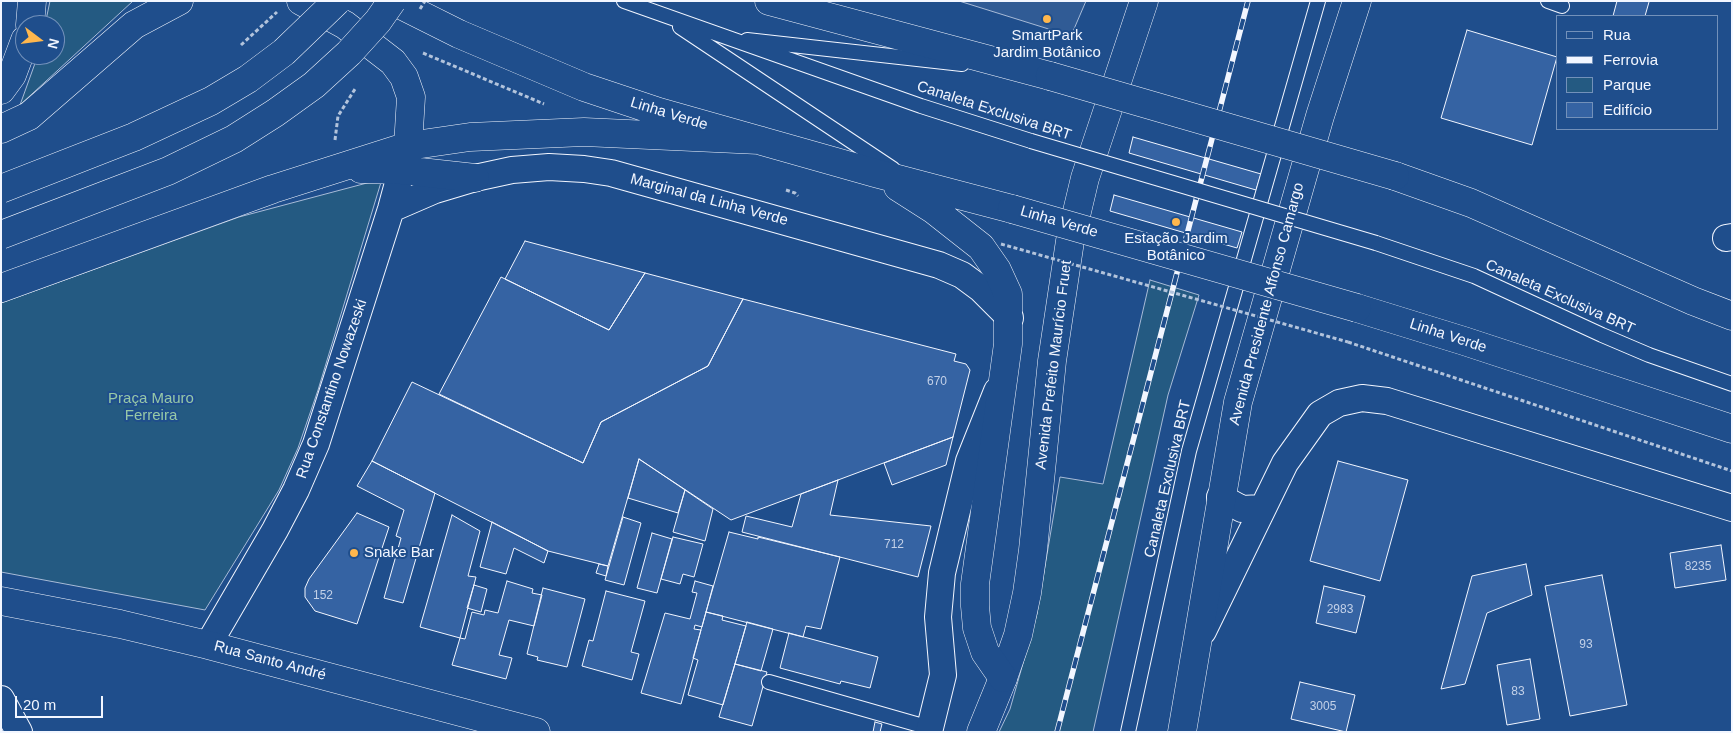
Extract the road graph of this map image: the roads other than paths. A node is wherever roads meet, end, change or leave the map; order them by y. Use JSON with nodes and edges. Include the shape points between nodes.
{"nodes":[{"id":1,"x":32,"y":1,"type":"edge"},
{"id":2,"x":179,"y":1,"type":"edge"},
{"id":3,"x":336,"y":1,"type":"edge"},
{"id":4,"x":393,"y":1,"type":"edge"},
{"id":5,"x":624,"y":1,"type":"edge"},
{"id":6,"x":769,"y":1,"type":"edge"},
{"id":7,"x":1144,"y":1,"type":"edge"},
{"id":8,"x":1318,"y":1,"type":"edge"},
{"id":9,"x":1357,"y":1,"type":"edge"},
{"id":10,"x":1548,"y":1,"type":"edge"},
{"id":11,"x":291,"y":5,"type":"edge"},
{"id":12,"x":1562,"y":6,"type":"dead end"},
{"id":13,"x":31,"y":15,"type":"edge"},
{"id":14,"x":663,"y":16,"type":"junction"},
{"id":15,"x":722,"y":37,"type":"junction"},
{"id":16,"x":16,"y":65,"type":"edge"},
{"id":17,"x":1042,"y":74,"type":"junction"},
{"id":18,"x":1,"y":90,"type":"edge"},
{"id":19,"x":1,"y":129,"type":"edge"},
{"id":20,"x":759,"y":140,"type":"junction"},
{"id":21,"x":405,"y":158,"type":"junction"},
{"id":22,"x":875,"y":173,"type":"junction"},
{"id":23,"x":475,"y":178,"type":"junction"},
{"id":24,"x":913,"y":183,"type":"junction"},
{"id":25,"x":1,"y":189,"type":"edge"},
{"id":26,"x":392,"y":209,"type":"junction"},
{"id":27,"x":1,"y":235,"type":"edge"},
{"id":28,"x":1,"y":288,"type":"edge"},
{"id":29,"x":1693,"y":301,"type":"junction"},
{"id":30,"x":1732,"y":310,"type":"edge"},
{"id":31,"x":1732,"y":316,"type":"edge"},
{"id":32,"x":1010,"y":318,"type":"junction"},
{"id":33,"x":1003,"y":377,"type":"junction"},
{"id":34,"x":1732,"y":384,"type":"edge"},
{"id":35,"x":1732,"y":430,"type":"edge"},
{"id":36,"x":1220,"y":497,"type":"junction"},
{"id":37,"x":1262,"y":508,"type":"junction"},
{"id":38,"x":1732,"y":508,"type":"edge"},
{"id":39,"x":1,"y":601,"type":"edge"},
{"id":40,"x":1197,"y":643,"type":"junction"},
{"id":41,"x":208,"y":645,"type":"junction"},
{"id":42,"x":1003,"y":678,"type":"junction"},
{"id":43,"x":769,"y":682,"type":"dead end"},
{"id":44,"x":1,"y":699,"type":"edge"},
{"id":45,"x":1184,"y":729,"type":"edge"},
{"id":46,"x":930,"y":730,"type":"edge"},
{"id":47,"x":19,"y":732,"type":"edge"},
{"id":48,"x":536,"y":732,"type":"edge"},
{"id":49,"x":981,"y":732,"type":"edge"},
{"id":50,"x":1128,"y":732,"type":"edge"}],
"edges":[{"from":1,"to":13,"type":"main road"},
{"from":2,"to":19,"type":"main road","via":[[134,25],[29,116]]},
{"from":3,"to":25,"type":"main road","bridge":true,"via":[[284,52],[211,101],[134,137]]},
{"from":4,"to":20,"type":"main road","name":"Linha Verde","via":[[459,34],[584,86],[659,112]]},
{"from":4,"to":27,"type":"main road","bridge":true,"via":[[349,53],[314,84],[234,139],[168,172]]},
{"from":5,"to":14,"type":"lane","name":"Canaleta Exclusiva BRT"},
{"from":6,"to":17,"type":"main road"},
{"from":7,"to":42,"type":"main road","name":"Avenida Prefeito Maurício Fruet","via":[[1085,178],[1070,241],[1052,362],[1034,550],[1018,635]]},
{"from":8,"to":50,"type":"lane","name":"Canaleta Exclusiva BRT","via":[[1189,451]]},
{"from":9,"to":36,"type":"main road","name":"Avenida Presidente Affonso Camargo","via":[[1246,366]]},
{"from":10,"to":12,"type":"lane"},
{"from":11,"to":21,"type":"main road","via":[[345,25],[394,62],[411,97]]},
{"from":14,"to":15,"type":"lane","name":"Canaleta Exclusiva BRT"},
{"from":14,"to":24,"type":"lane","name":"Canaleta Exclusiva BRT"},
{"from":15,"to":17,"type":"lane","name":"Canaleta Exclusiva BRT"},
{"from":15,"to":34,"type":"lane","name":"Canaleta Exclusiva BRT","bridge":true,"via":[[1031,141],[1376,243],[1474,276],[1649,355]]},
{"from":16,"to":18,"type":"main road"},
{"from":17,"to":29,"type":"main road","bridge":true,"via":[[1395,176],[1471,203]]},
{"from":20,"to":21,"type":"main road","via":[[584,132],[470,137]]},
{"from":20,"to":22,"type":"main road","name":"Linha Verde"},
{"from":21,"to":23,"type":"main road"},
{"from":21,"to":26,"type":"street","name":"Rua Constantino Nowazeski"},
{"from":21,"to":28,"type":"main road","via":[[335,169]]},
{"from":22,"to":24,"type":"main road","name":"Linha Verde"},
{"from":22,"to":32,"type":"main road","via":[[934,210],[981,247],[1008,294]]},
{"from":23,"to":26,"type":"street","name":"Marginal da Linha Verde","via":[[435,190]]},
{"from":23,"to":32,"type":"street","name":"Marginal da Linha Verde","via":[[549,167],[584,169],[639,180],[939,265],[981,288]]},
{"from":24,"to":35,"type":"main road","name":"Linha Verde","bridge":true,"via":[[1012,208],[1357,308]]},
{"from":26,"to":41,"type":"street","name":"Rua Constantino Nowazeski","via":[[336,387],[296,490]]},
{"from":29,"to":30,"type":"main road"},
{"from":29,"to":31,"type":"main road"},
{"from":32,"to":33,"type":"main road"},
{"from":33,"to":42,"type":"main road","via":[[975,606],[977,628],[985,652]]},
{"from":33,"to":46,"type":"street","via":[[968,462],[939,593],[942,675]]},
{"from":36,"to":37,"type":"street","via":[[1242,509]]},
{"from":36,"to":40,"type":"main road","name":"Avenida Presidente Affonso Camargo"},
{"from":37,"to":38,"type":"street","via":[[1285,463],[1320,414],[1339,403],[1362,398],[1387,400]]},
{"from":37,"to":40,"type":"street"},
{"from":39,"to":41,"type":"main road","name":"Rua Santo André"},
{"from":40,"to":45,"type":"main road","name":"Avenida Presidente Affonso Camargo"},
{"from":41,"to":48,"type":"main road","name":"Rua Santo André"},
{"from":42,"to":49,"type":"main road","name":"Avenida Prefeito Maurício Fruet"},
{"from":43,"to":46,"type":"lane"},
{"from":44,"to":47,"type":"street"}]}
